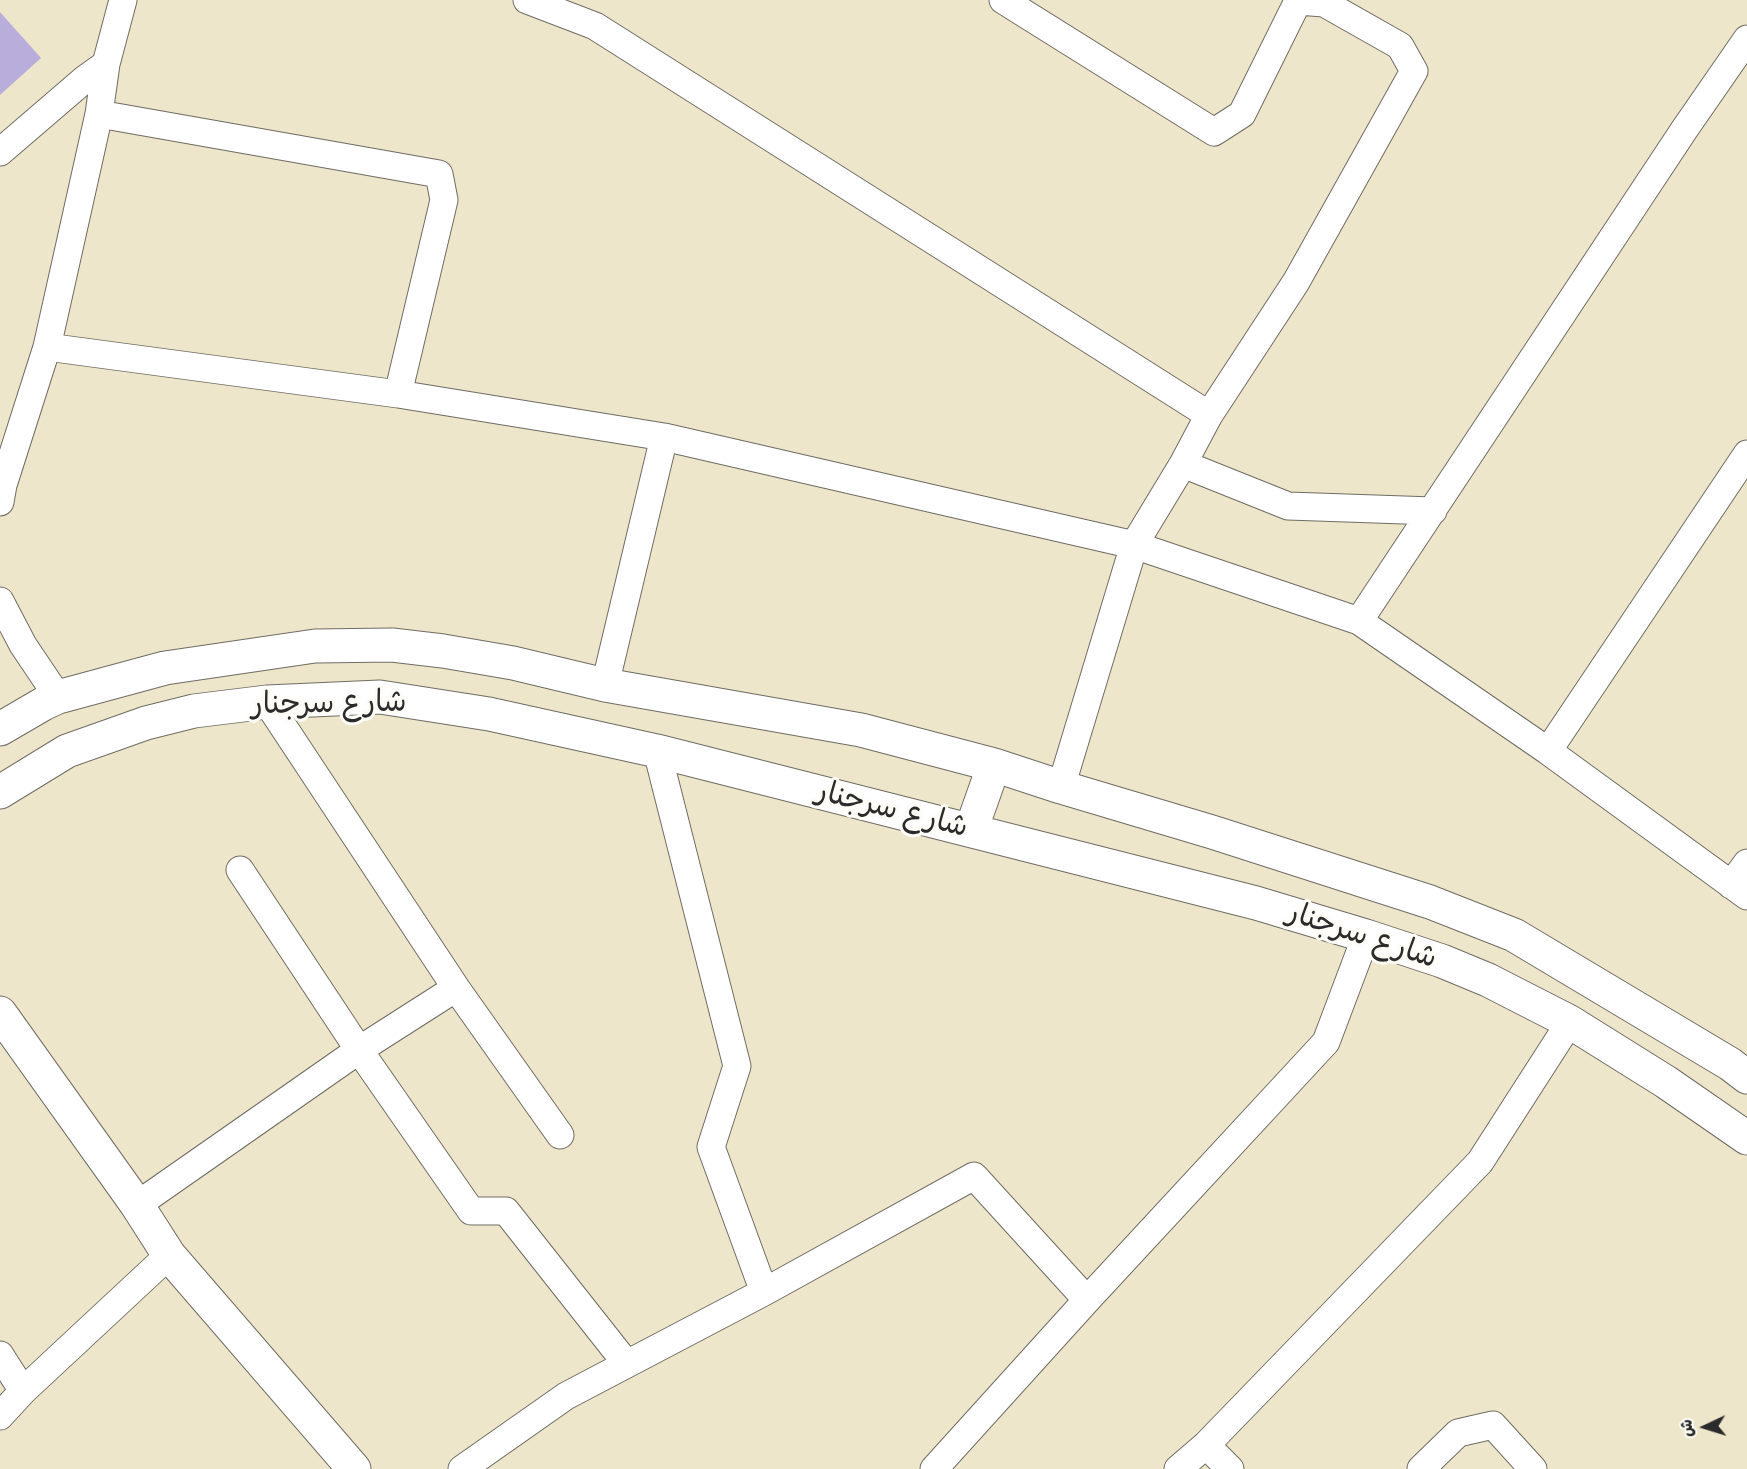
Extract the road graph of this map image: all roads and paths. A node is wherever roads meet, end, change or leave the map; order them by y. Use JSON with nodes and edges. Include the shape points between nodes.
{"nodes":[{"id":1,"x":123,"y":0,"type":"edge"},
{"id":2,"x":527,"y":0,"type":"edge"},
{"id":3,"x":1003,"y":0,"type":"edge"},
{"id":4,"x":1747,"y":39,"type":"edge"},
{"id":5,"x":106,"y":64,"type":"junction"},
{"id":6,"x":99,"y":114,"type":"junction"},
{"id":7,"x":0,"y":152,"type":"edge"},
{"id":8,"x":47,"y":347,"type":"junction"},
{"id":9,"x":398,"y":394,"type":"junction"},
{"id":10,"x":1209,"y":415,"type":"junction"},
{"id":11,"x":664,"y":437,"type":"junction"},
{"id":12,"x":1747,"y":454,"type":"edge"},
{"id":13,"x":1183,"y":464,"type":"junction"},
{"id":14,"x":0,"y":502,"type":"edge"},
{"id":15,"x":1433,"y":511,"type":"junction"},
{"id":16,"x":1134,"y":545,"type":"junction"},
{"id":17,"x":0,"y":601,"type":"edge"},
{"id":18,"x":1359,"y":621,"type":"junction"},
{"id":19,"x":606,"y":685,"type":"junction"},
{"id":20,"x":58,"y":697,"type":"junction"},
{"id":21,"x":267,"y":702,"type":"junction"},
{"id":22,"x":0,"y":729,"type":"edge"},
{"id":23,"x":657,"y":751,"type":"junction"},
{"id":24,"x":1548,"y":751,"type":"junction"},
{"id":25,"x":994,"y":765,"type":"junction"},
{"id":26,"x":1061,"y":788,"type":"junction"},
{"id":27,"x":0,"y":792,"type":"edge"},
{"id":28,"x":971,"y":830,"type":"junction"},
{"id":29,"x":1747,"y":863,"type":"edge"},
{"id":30,"x":240,"y":870,"type":"dead end"},
{"id":31,"x":1739,"y":890,"type":"edge"},
{"id":32,"x":1366,"y":936,"type":"junction"},
{"id":33,"x":456,"y":988,"type":"junction"},
{"id":34,"x":0,"y":1013,"type":"edge"},
{"id":35,"x":1570,"y":1022,"type":"junction"},
{"id":36,"x":359,"y":1050,"type":"junction"},
{"id":37,"x":1747,"y":1077,"type":"edge"},
{"id":38,"x":560,"y":1135,"type":"dead end"},
{"id":39,"x":1747,"y":1138,"type":"edge"},
{"id":40,"x":137,"y":1205,"type":"junction"},
{"id":41,"x":169,"y":1255,"type":"junction"},
{"id":42,"x":764,"y":1292,"type":"junction"},
{"id":43,"x":1087,"y":1300,"type":"junction"},
{"id":44,"x":0,"y":1355,"type":"edge"},
{"id":45,"x":626,"y":1363,"type":"junction"},
{"id":46,"x":23,"y":1391,"type":"junction"},
{"id":47,"x":0,"y":1416,"type":"edge"},
{"id":48,"x":1206,"y":1445,"type":"junction"},
{"id":49,"x":354,"y":1469,"type":"edge"},
{"id":50,"x":462,"y":1469,"type":"edge"},
{"id":51,"x":934,"y":1469,"type":"edge"},
{"id":52,"x":1178,"y":1469,"type":"edge"},
{"id":53,"x":1230,"y":1469,"type":"edge"},
{"id":54,"x":1421,"y":1469,"type":"edge"},
{"id":55,"x":1533,"y":1469,"type":"edge"}],
"edges":[{"from":1,"to":5,"type":"street"},
{"from":2,"to":10,"type":"street","via":[[595,26]]},
{"from":3,"to":10,"type":"street","via":[[1214,132],[1242,114],[1298,1],[1324,3],[1400,46],[1414,71],[1296,282]]},
{"from":4,"to":15,"type":"street"},
{"from":5,"to":6,"type":"street"},
{"from":5,"to":7,"type":"street"},
{"from":6,"to":8,"type":"street"},
{"from":6,"to":9,"type":"street","via":[[439,174],[444,200]]},
{"from":8,"to":9,"type":"street"},
{"from":8,"to":14,"type":"street"},
{"from":9,"to":11,"type":"street"},
{"from":10,"to":13,"type":"street"},
{"from":11,"to":16,"type":"street"},
{"from":11,"to":19,"type":"street"},
{"from":12,"to":24,"type":"street"},
{"from":13,"to":15,"type":"street","via":[[1288,506]]},
{"from":13,"to":16,"type":"street"},
{"from":15,"to":18,"type":"street"},
{"from":16,"to":18,"type":"street"},
{"from":16,"to":26,"type":"street"},
{"from":17,"to":20,"type":"street","via":[[23,645]]},
{"from":18,"to":24,"type":"street"},
{"from":19,"to":20,"type":"street","name":"شارع سرجنار","via":[[443,651],[358,645],[315,646],[165,668]]},
{"from":19,"to":25,"type":"street","name":"شارع سرجنار","via":[[861,730]]},
{"from":20,"to":22,"type":"street","name":"شارع سرجنار"},
{"from":21,"to":23,"type":"street","name":"شارع سرجنار","via":[[380,697],[489,714]]},
{"from":21,"to":27,"type":"street","name":"شارع سرجنار","via":[[194,711],[146,723],[67,751]]},
{"from":21,"to":33,"type":"street"},
{"from":23,"to":28,"type":"street","name":"شارع سرجنار"},
{"from":23,"to":42,"type":"street","via":[[737,1066],[711,1147]]},
{"from":24,"to":31,"type":"street"},
{"from":25,"to":26,"type":"street","name":"شارع سرجنار"},
{"from":25,"to":28,"type":"street"},
{"from":26,"to":37,"type":"street","name":"شارع سرجنار","via":[[1212,832],[1477,919],[1514,935]]},
{"from":28,"to":32,"type":"street","name":"شارع سرجنار","via":[[1256,903]]},
{"from":29,"to":31,"type":"street"},
{"from":30,"to":36,"type":"street"},
{"from":32,"to":35,"type":"street","name":"شارع سرجنار","via":[[1488,980]]},
{"from":32,"to":43,"type":"street","via":[[1326,1042]]},
{"from":33,"to":36,"type":"street"},
{"from":33,"to":38,"type":"street"},
{"from":34,"to":40,"type":"street"},
{"from":35,"to":39,"type":"street","name":"شارع سرجنار"},
{"from":35,"to":48,"type":"street","via":[[1480,1162]]},
{"from":36,"to":40,"type":"street"},
{"from":36,"to":45,"type":"street","via":[[471,1211],[506,1211]]},
{"from":40,"to":41,"type":"street"},
{"from":41,"to":46,"type":"street"},
{"from":41,"to":49,"type":"street"},
{"from":42,"to":43,"type":"street","via":[[975,1176]]},
{"from":42,"to":45,"type":"street"},
{"from":43,"to":51,"type":"street"},
{"from":44,"to":46,"type":"street"},
{"from":45,"to":50,"type":"street","via":[[566,1396]]},
{"from":46,"to":47,"type":"street"},
{"from":48,"to":52,"type":"street"},
{"from":48,"to":53,"type":"street"},
{"from":54,"to":55,"type":"street","via":[[1458,1433],[1493,1425]]}]}
